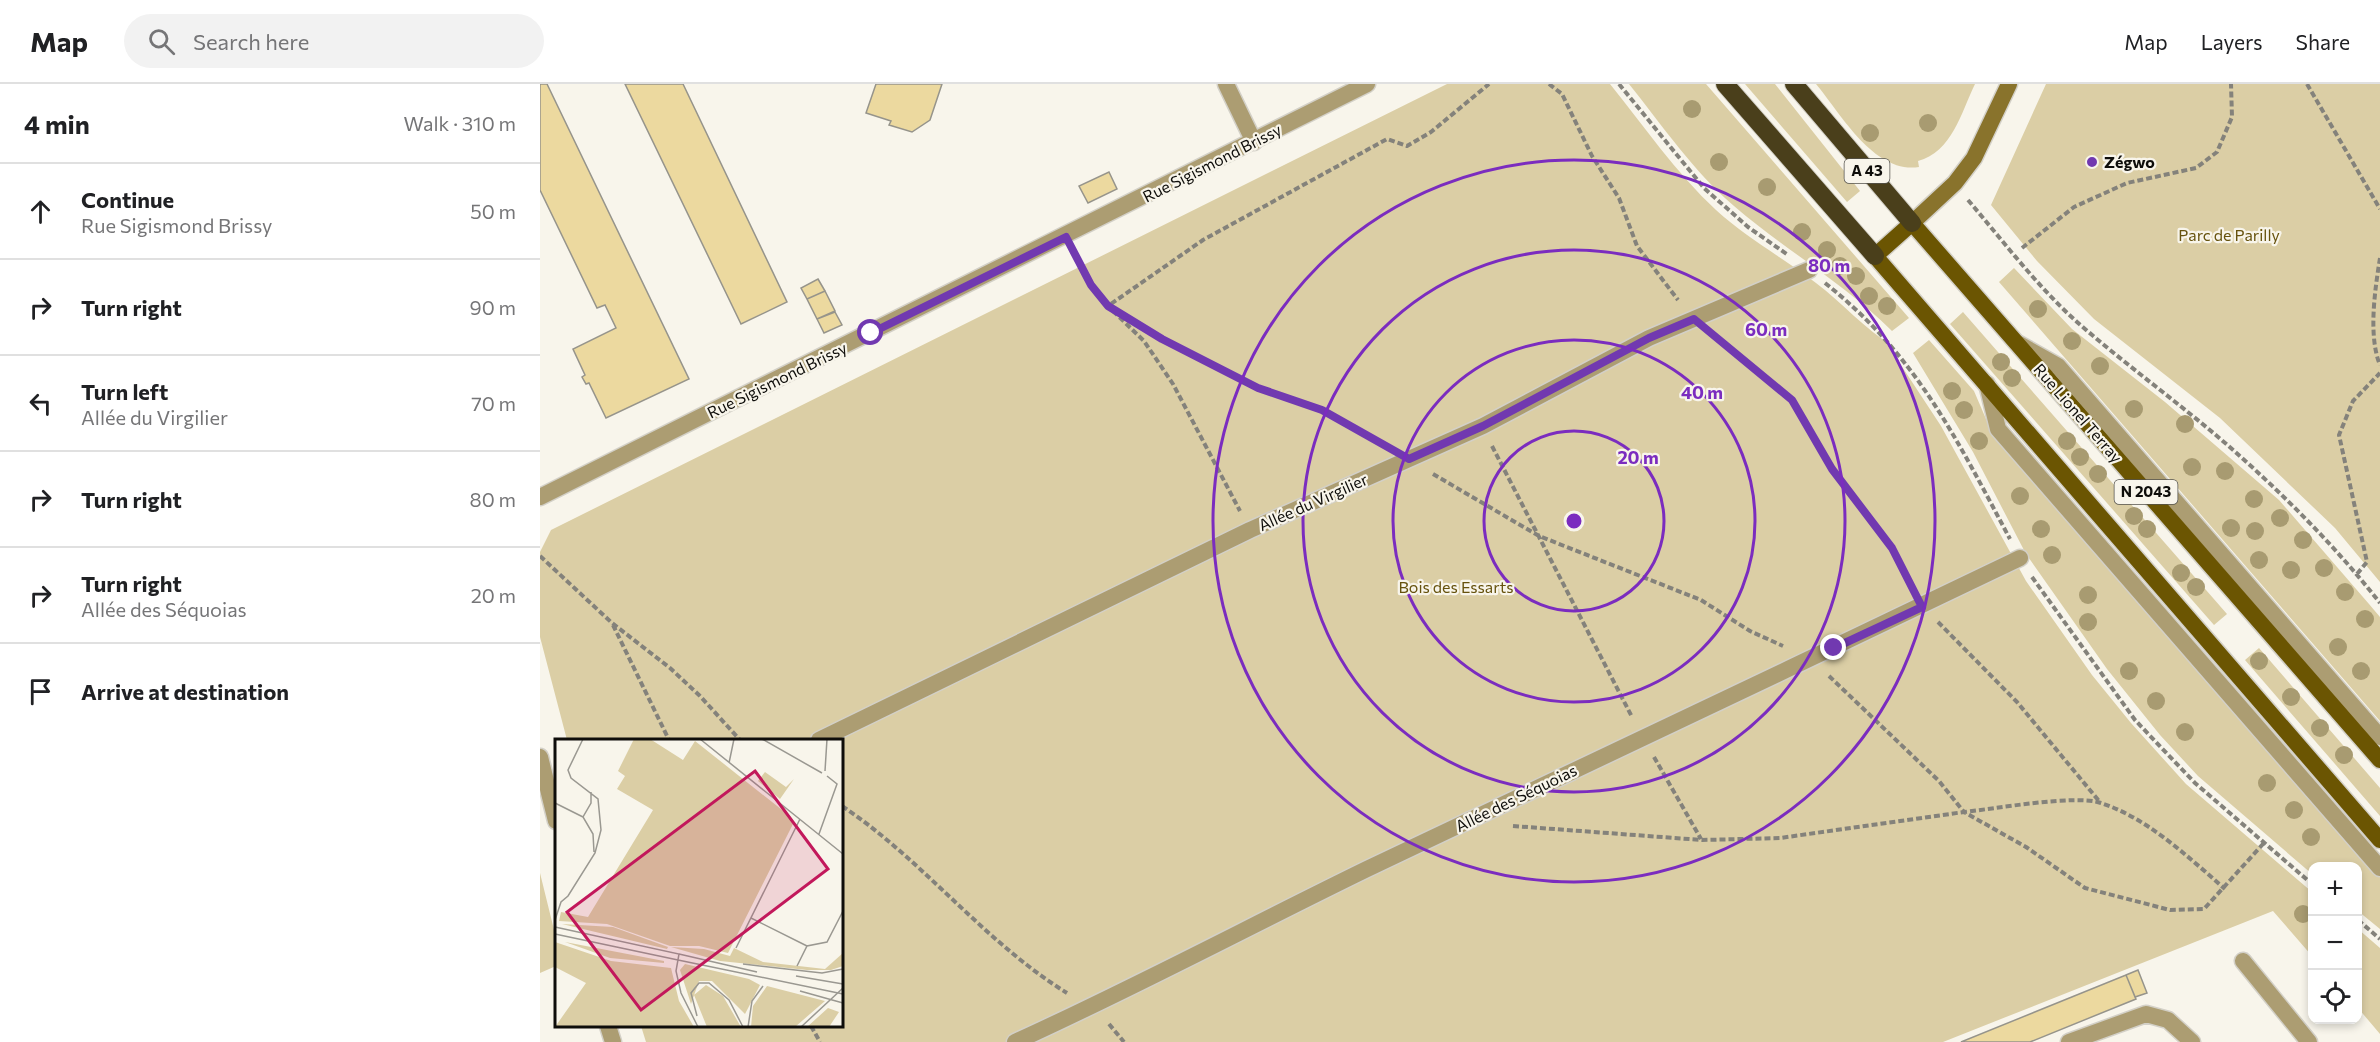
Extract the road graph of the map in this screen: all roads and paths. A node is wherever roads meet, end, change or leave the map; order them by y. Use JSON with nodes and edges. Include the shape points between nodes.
{"nodes":[{"id":1,"x":1226,"y":84,"type":"edge"},
{"id":2,"x":1367,"y":84,"type":"edge"},
{"id":3,"x":1489,"y":84,"type":"edge"},
{"id":4,"x":1549,"y":84,"type":"edge"},
{"id":5,"x":1619,"y":84,"type":"edge"},
{"id":6,"x":1725,"y":84,"type":"edge"},
{"id":7,"x":1794,"y":84,"type":"edge"},
{"id":8,"x":2009,"y":84,"type":"edge"},
{"id":9,"x":2231,"y":84,"type":"edge"},
{"id":10,"x":2307,"y":84,"type":"edge"},
{"id":11,"x":1254,"y":142,"type":"junction"},
{"id":12,"x":1954,"y":183,"type":"junction"},
{"id":13,"x":2380,"y":209,"type":"edge"},
{"id":14,"x":1912,"y":223,"type":"junction"},
{"id":15,"x":1066,"y":237,"type":"junction"},
{"id":16,"x":2022,"y":248,"type":"dead end"},
{"id":17,"x":1875,"y":256,"type":"junction"},
{"id":18,"x":2380,"y":258,"type":"edge"},
{"id":19,"x":1809,"y":270,"type":"junction"},
{"id":20,"x":1108,"y":306,"type":"junction"},
{"id":21,"x":1694,"y":319,"type":"junction"},
{"id":22,"x":2016,"y":342,"type":"junction"},
{"id":23,"x":2380,"y":365,"type":"edge"},
{"id":24,"x":2380,"y":373,"type":"edge"},
{"id":25,"x":1987,"y":384,"type":"junction"},
{"id":26,"x":1483,"y":426,"type":"junction"},
{"id":27,"x":1409,"y":459,"type":"junction"},
{"id":28,"x":540,"y":497,"type":"edge"},
{"id":29,"x":1250,"y":530,"type":"junction"},
{"id":30,"x":1539,"y":536,"type":"junction"},
{"id":31,"x":540,"y":556,"type":"edge"},
{"id":32,"x":2020,"y":558,"type":"junction"},
{"id":33,"x":2357,"y":574,"type":"junction"},
{"id":34,"x":2380,"y":603,"type":"edge"},
{"id":35,"x":1922,"y":607,"type":"junction"},
{"id":36,"x":612,"y":623,"type":"junction"},
{"id":37,"x":1811,"y":659,"type":"junction"},
{"id":38,"x":1642,"y":737,"type":"junction"},
{"id":39,"x":2380,"y":737,"type":"edge"},
{"id":40,"x":668,"y":739,"type":"edge"},
{"id":41,"x":738,"y":739,"type":"edge"},
{"id":42,"x":823,"y":739,"type":"edge"},
{"id":43,"x":540,"y":757,"type":"edge"},
{"id":44,"x":2380,"y":760,"type":"edge"},
{"id":45,"x":2100,"y":802,"type":"junction"},
{"id":46,"x":843,"y":807,"type":"edge"},
{"id":47,"x":1964,"y":812,"type":"junction"},
{"id":48,"x":555,"y":817,"type":"edge"},
{"id":49,"x":1465,"y":822,"type":"junction"},
{"id":50,"x":1702,"y":840,"type":"junction"},
{"id":51,"x":2380,"y":840,"type":"edge"},
{"id":52,"x":2263,"y":844,"type":"junction"},
{"id":53,"x":2380,"y":868,"type":"edge"},
{"id":54,"x":2308,"y":880,"type":"edge"},
{"id":55,"x":2225,"y":890,"type":"junction"},
{"id":56,"x":2362,"y":923,"type":"edge"},
{"id":57,"x":2380,"y":939,"type":"edge"},
{"id":58,"x":2243,"y":962,"type":"dead end"},
{"id":59,"x":1091,"y":1008,"type":"junction"},
{"id":60,"x":608,"y":1027,"type":"edge"},
{"id":61,"x":812,"y":1027,"type":"edge"},
{"id":62,"x":613,"y":1042,"type":"edge"},
{"id":63,"x":820,"y":1042,"type":"edge"},
{"id":64,"x":1016,"y":1042,"type":"edge"},
{"id":65,"x":2069,"y":1042,"type":"edge"},
{"id":66,"x":2192,"y":1042,"type":"edge"},
{"id":67,"x":2309,"y":1042,"type":"edge"}],
"edges":[{"from":1,"to":11,"type":"street"},
{"from":2,"to":11,"type":"street","name":"Rue Sigismond Brissy"},
{"from":3,"to":20,"type":"path","via":[[1431,132],[1407,146],[1387,139],[1203,240]]},
{"from":4,"to":21,"type":"path","via":[[1562,94],[1592,156],[1619,198],[1637,246]]},
{"from":5,"to":19,"type":"path","via":[[1704,188],[1748,227]]},
{"from":6,"to":17,"type":"highway"},
{"from":7,"to":14,"type":"highway","number":"A 43"},
{"from":8,"to":12,"type":"main road","via":[[1974,158]]},
{"from":9,"to":16,"type":"path","via":[[2232,117],[2217,152],[2196,168],[2127,183],[2074,207]]},
{"from":10,"to":13,"type":"path"},
{"from":11,"to":15,"type":"street","name":"Rue Sigismond Brissy"},
{"from":12,"to":14,"type":"main road"},
{"from":12,"to":33,"type":"path","via":[[2075,320],[2231,448],[2286,498]]},
{"from":14,"to":17,"type":"main road"},
{"from":14,"to":22,"type":"main road","name":"Rue Lionel Terray","number":"N 2043"},
{"from":15,"to":20,"type":"path","via":[[1091,285]]},
{"from":15,"to":28,"type":"street","name":"Rue Sigismond Brissy"},
{"from":17,"to":25,"type":"main road","number":"N 2043"},
{"from":18,"to":23,"type":"path","via":[[2374,291],[2375,354]]},
{"from":19,"to":21,"type":"street","name":"Allée du Virgilier"},
{"from":19,"to":32,"type":"path","via":[[1861,311],[1901,355],[1948,423]]},
{"from":20,"to":27,"type":"path","via":[[1162,339],[1258,388],[1322,410]]},
{"from":20,"to":29,"type":"path","via":[[1144,341],[1173,384]]},
{"from":21,"to":26,"type":"street","name":"Allée du Virgilier","via":[[1649,338]]},
{"from":21,"to":35,"type":"path","via":[[1792,400],[1832,469],[1892,548]]},
{"from":22,"to":39,"type":"street","via":[[2058,366]]},
{"from":22,"to":44,"type":"main road","name":"Rue Lionel Terray","number":"N 2043"},
{"from":24,"to":33,"type":"path","via":[[2353,400],[2340,435],[2367,562]]},
{"from":25,"to":51,"type":"main road","number":"N 2043"},
{"from":25,"to":53,"type":"street","via":[[1998,429]]},
{"from":26,"to":27,"type":"street","name":"Allée du Virgilier"},
{"from":26,"to":30,"type":"path"},
{"from":27,"to":29,"type":"street","name":"Allée du Virgilier"},
{"from":27,"to":30,"type":"path"},
{"from":29,"to":42,"type":"street","name":"Allée du Virgilier"},
{"from":30,"to":37,"type":"path","via":[[1701,600],[1750,630]]},
{"from":30,"to":38,"type":"path"},
{"from":31,"to":36,"type":"path"},
{"from":32,"to":35,"type":"street","name":"Allée des Séquoias"},
{"from":32,"to":52,"type":"path","via":[[2135,720],[2195,783]]},
{"from":33,"to":34,"type":"path"},
{"from":35,"to":37,"type":"street","name":"Allée des Séquoias"},
{"from":35,"to":45,"type":"path","via":[[2017,702]]},
{"from":36,"to":40,"type":"path"},
{"from":36,"to":41,"type":"path","via":[[670,668]]},
{"from":37,"to":38,"type":"street","name":"Allée des Séquoias"},
{"from":37,"to":47,"type":"path","via":[[1940,781]]},
{"from":38,"to":49,"type":"street","name":"Allée des Séquoias"},
{"from":38,"to":50,"type":"path"},
{"from":43,"to":48,"type":"street"},
{"from":45,"to":47,"type":"path","via":[[2072,801]]},
{"from":45,"to":55,"type":"path","via":[[2168,840]]},
{"from":46,"to":59,"type":"path","via":[[895,847],[1010,953]]},
{"from":47,"to":50,"type":"path","via":[[1780,838]]},
{"from":47,"to":55,"type":"path","via":[[2026,847],[2085,888],[2170,910],[2205,909]]},
{"from":49,"to":50,"type":"path"},
{"from":49,"to":59,"type":"street","name":"Allée des Séquoias"},
{"from":52,"to":54,"type":"path"},
{"from":52,"to":55,"type":"path"},
{"from":56,"to":57,"type":"path"},
{"from":58,"to":67,"type":"street"},
{"from":59,"to":64,"type":"street","name":"Allée des Séquoias"},
{"from":60,"to":62,"type":"street"},
{"from":61,"to":63,"type":"path"},
{"from":65,"to":66,"type":"street","via":[[2145,1014],[2168,1020]]}]}
